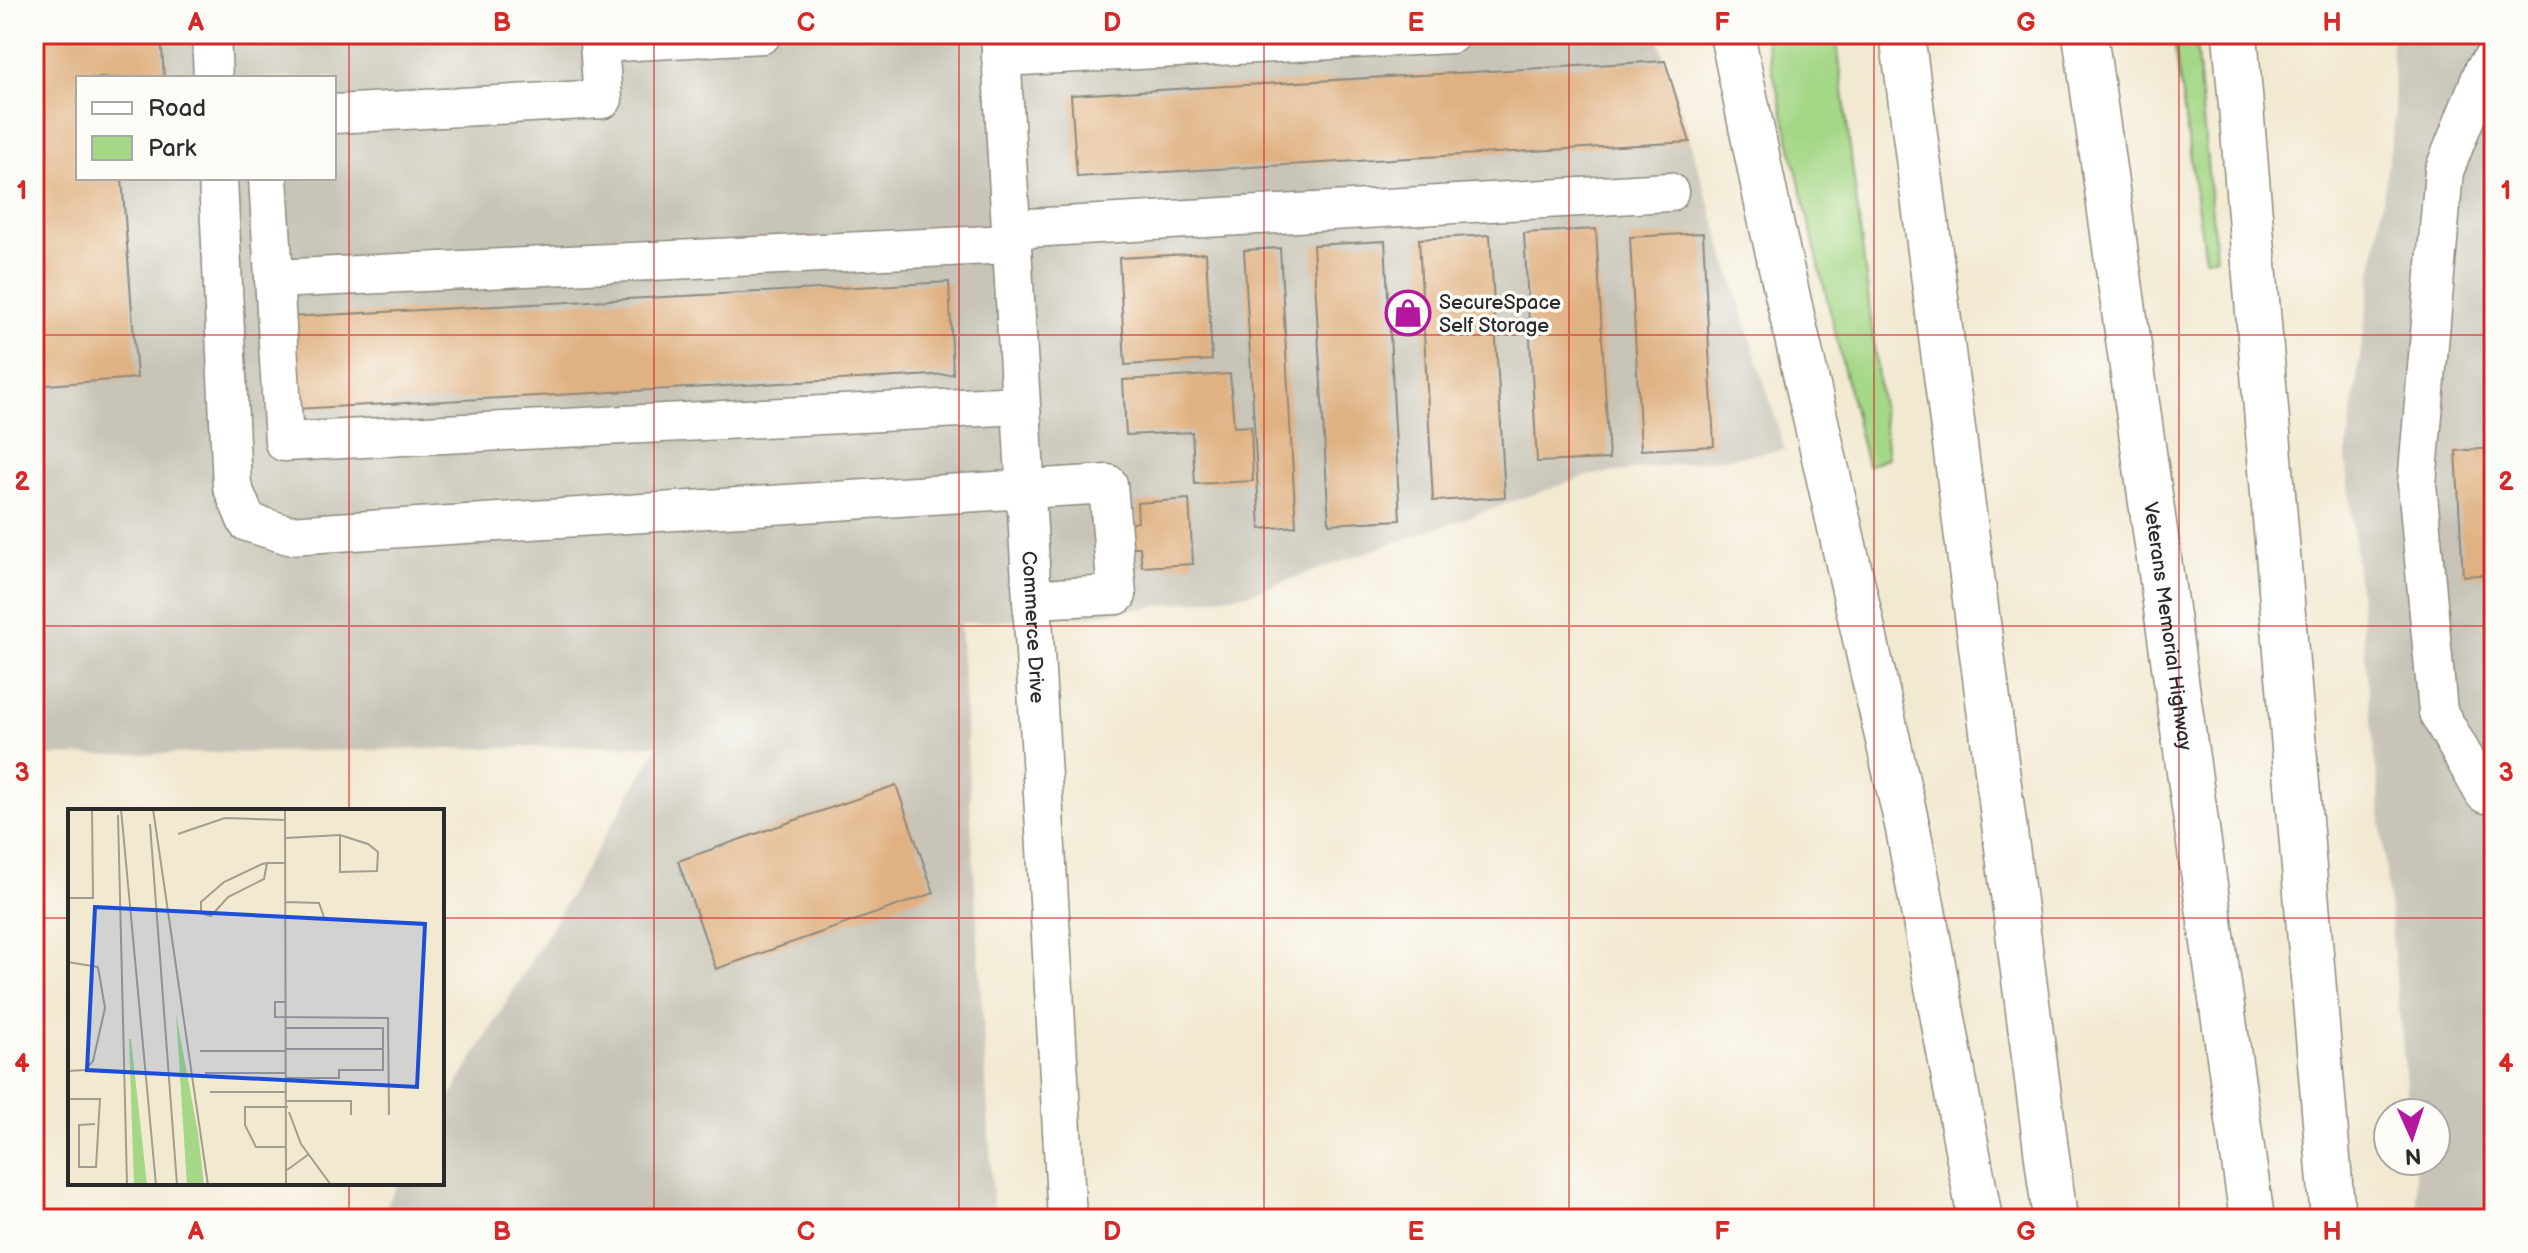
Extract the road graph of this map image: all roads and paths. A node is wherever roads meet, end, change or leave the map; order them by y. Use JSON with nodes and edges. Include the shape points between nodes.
{"nodes":[{"id":1,"x":211,"y":34,"type":"edge"},
{"id":2,"x":762,"y":34,"type":"edge"},
{"id":3,"x":1451,"y":34,"type":"edge"},
{"id":4,"x":1732,"y":34,"type":"edge"},
{"id":5,"x":1902,"y":34,"type":"edge"},
{"id":6,"x":2085,"y":34,"type":"edge"},
{"id":7,"x":2235,"y":34,"type":"edge"},
{"id":8,"x":1001,"y":46,"type":"edge"},
{"id":9,"x":2494,"y":57,"type":"edge"},
{"id":10,"x":213,"y":76,"type":"edge"},
{"id":11,"x":336,"y":114,"type":"edge"},
{"id":12,"x":218,"y":180,"type":"edge"},
{"id":13,"x":268,"y":180,"type":"edge"},
{"id":14,"x":1669,"y":192,"type":"dead end"},
{"id":15,"x":1011,"y":236,"type":"junction"},
{"id":16,"x":274,"y":279,"type":"junction"},
{"id":17,"x":1020,"y":405,"type":"junction"},
{"id":18,"x":1026,"y":488,"type":"junction"},
{"id":19,"x":1032,"y":599,"type":"junction"},
{"id":20,"x":2494,"y":796,"type":"edge"},
{"id":21,"x":1067,"y":1219,"type":"edge"},
{"id":22,"x":1980,"y":1219,"type":"edge"},
{"id":23,"x":2055,"y":1219,"type":"edge"},
{"id":24,"x":2252,"y":1219,"type":"edge"},
{"id":25,"x":2333,"y":1219,"type":"edge"}],
"edges":[{"from":1,"to":10,"type":"street"},
{"from":2,"to":11,"type":"street","via":[[599,43],[603,99]]},
{"from":3,"to":8,"type":"street"},
{"from":4,"to":22,"type":"highway","via":[[1908,829]]},
{"from":5,"to":23,"type":"highway"},
{"from":6,"to":24,"type":"highway","name":"Veterans Memorial Highway"},
{"from":7,"to":25,"type":"highway"},
{"from":8,"to":15,"type":"street","name":"Commerce Drive"},
{"from":9,"to":20,"type":"street","via":[[2444,171],[2417,484],[2438,712],[2484,793]]},
{"from":12,"to":18,"type":"street","via":[[232,486],[247,522],[289,535]]},
{"from":13,"to":16,"type":"street"},
{"from":14,"to":15,"type":"street"},
{"from":15,"to":16,"type":"street"},
{"from":15,"to":17,"type":"street","name":"Commerce Drive"},
{"from":16,"to":17,"type":"street","via":[[284,442]]},
{"from":17,"to":18,"type":"street","name":"Commerce Drive"},
{"from":18,"to":19,"type":"street","name":"Commerce Drive"},
{"from":18,"to":19,"type":"street","via":[[1108,484],[1117,595]]},
{"from":19,"to":21,"type":"street","name":"Commerce Drive"}]}
